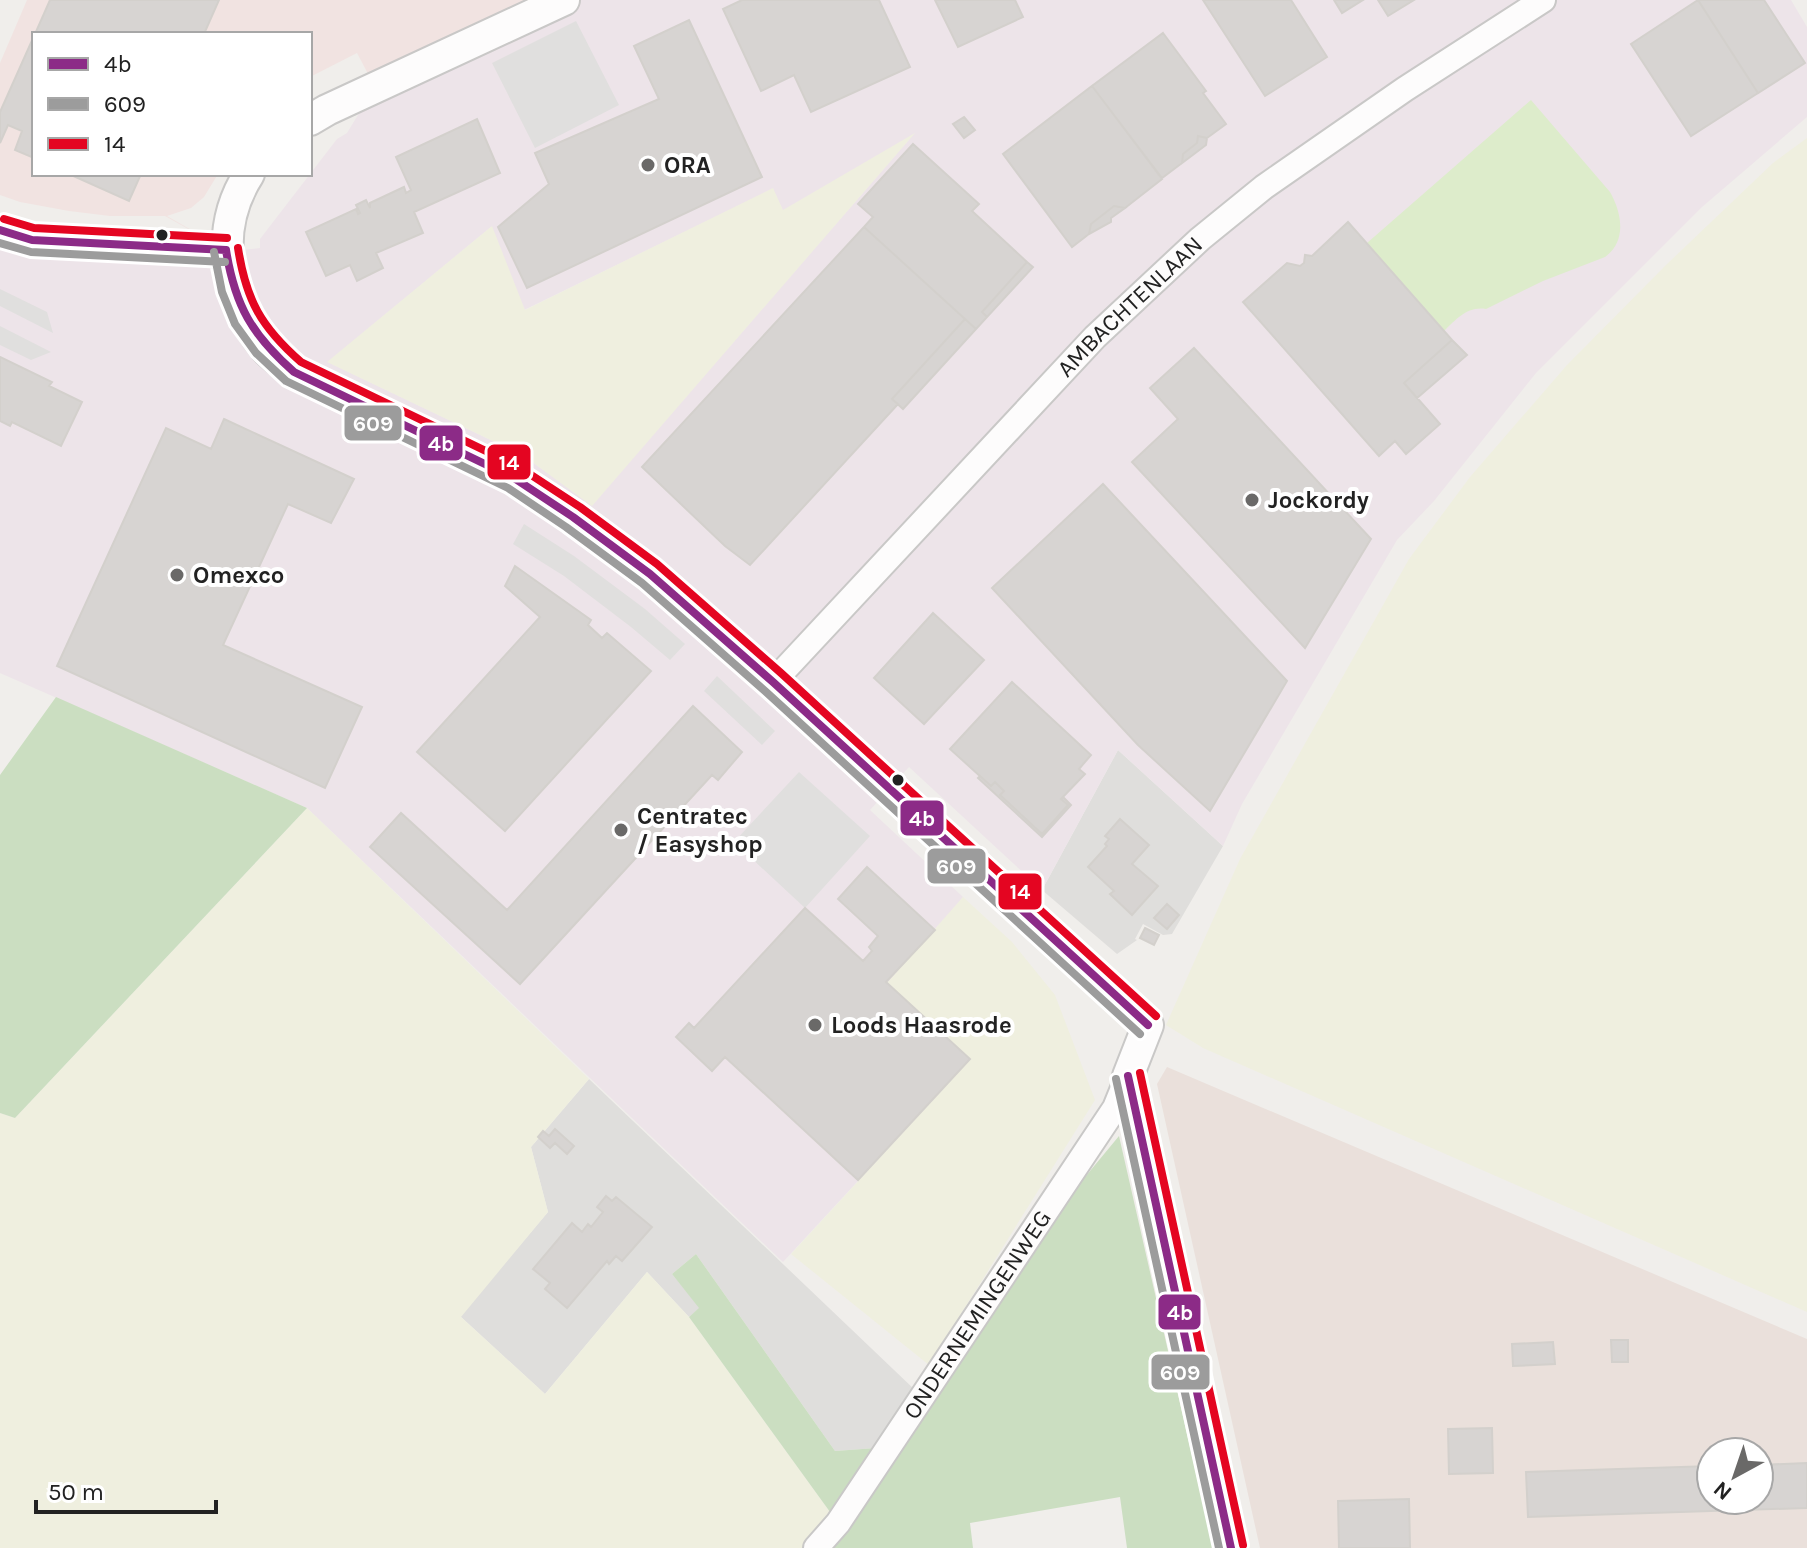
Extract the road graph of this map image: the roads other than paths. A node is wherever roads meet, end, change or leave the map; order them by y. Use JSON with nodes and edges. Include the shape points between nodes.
{"nodes":[{"id":1,"x":564,"y":0,"type":"edge"},
{"id":2,"x":1543,"y":0,"type":"edge"},
{"id":3,"x":312,"y":119,"type":"edge"},
{"id":4,"x":248,"y":176,"type":"edge"},
{"id":5,"x":0,"y":230,"type":"edge"},
{"id":6,"x":226,"y":250,"type":"junction"},
{"id":7,"x":773,"y":682,"type":"junction"},
{"id":8,"x":1128,"y":1076,"type":"junction"},
{"id":9,"x":816,"y":1548,"type":"edge"},
{"id":10,"x":1231,"y":1548,"type":"edge"}],
"edges":[{"from":1,"to":3,"type":"street"},
{"from":2,"to":7,"type":"street","name":"AMBACHTENLAAN","via":[[1264,187],[1200,239],[1095,337]]},
{"from":4,"to":6,"type":"street","via":[[231,214]]},
{"from":5,"to":6,"type":"street","via":[[32,240]]},
{"from":6,"to":7,"type":"street","via":[[230,284],[246,322],[267,350],[294,372],[514,478],[650,574]]},
{"from":7,"to":8,"type":"street","via":[[1148,1025]]},
{"from":8,"to":9,"type":"street","name":"ONDERNEMINGENWEG","via":[[1115,1108],[838,1523]]},
{"from":8,"to":10,"type":"street"}]}
